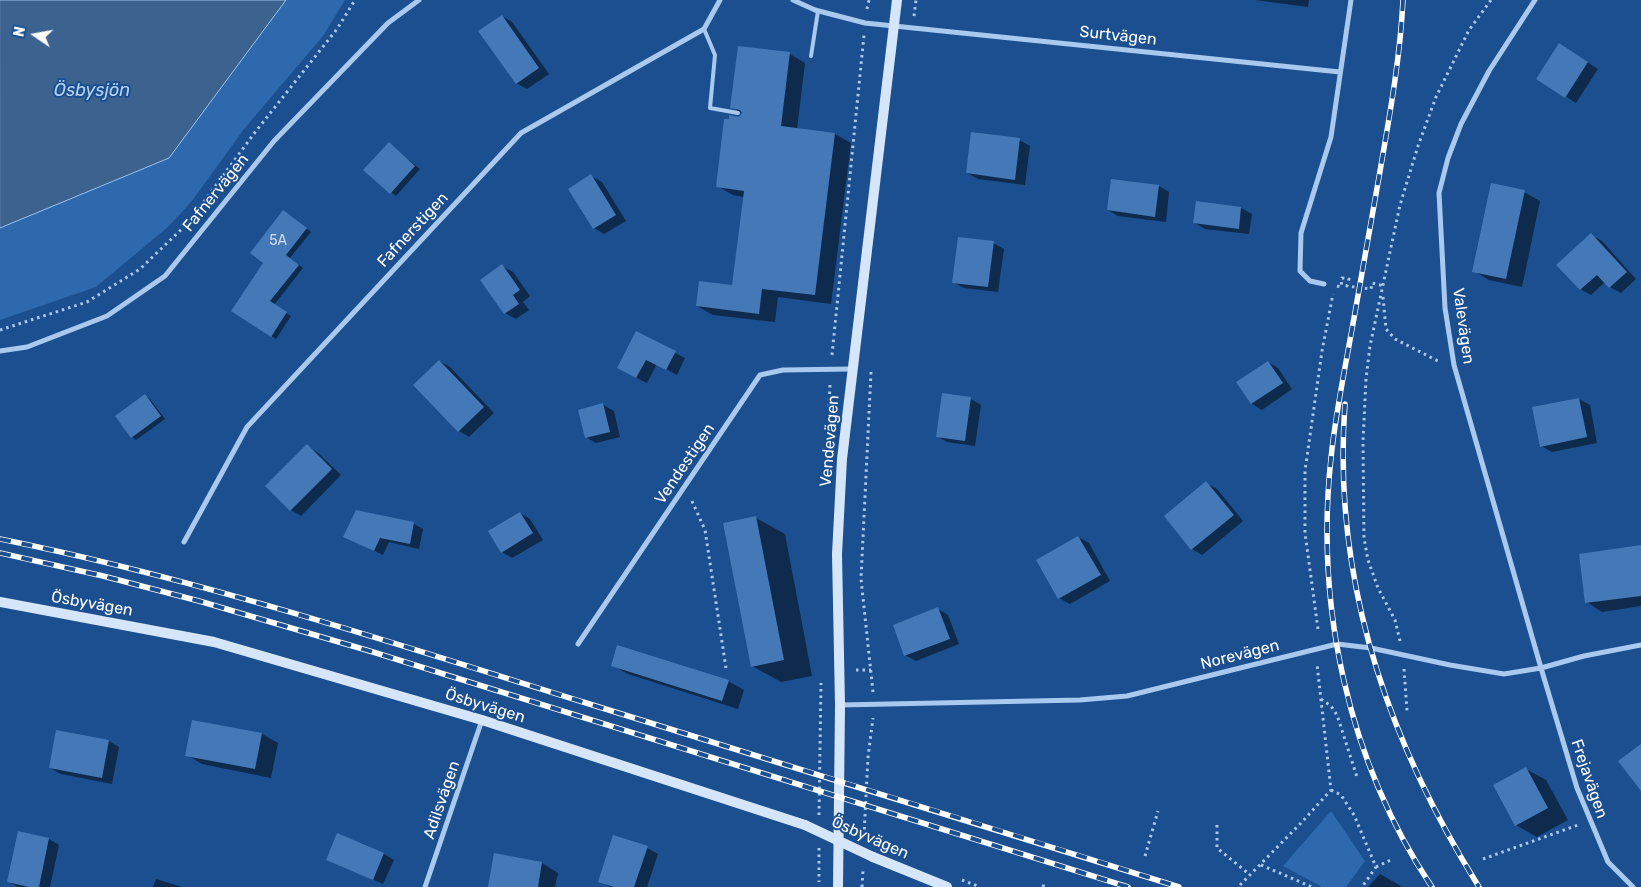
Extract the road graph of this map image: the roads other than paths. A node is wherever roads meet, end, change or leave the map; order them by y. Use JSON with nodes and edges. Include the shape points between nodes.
{"nodes":[{"id":1,"x":419,"y":0,"type":"edge"},
{"id":2,"x":720,"y":0,"type":"edge"},
{"id":3,"x":793,"y":0,"type":"edge"},
{"id":4,"x":897,"y":0,"type":"edge"},
{"id":5,"x":1352,"y":0,"type":"edge"},
{"id":6,"x":1535,"y":0,"type":"edge"},
{"id":7,"x":818,"y":11,"type":"junction"},
{"id":8,"x":894,"y":24,"type":"junction"},
{"id":9,"x":704,"y":29,"type":"junction"},
{"id":10,"x":811,"y":56,"type":"dead end"},
{"id":11,"x":1340,"y":72,"type":"junction"},
{"id":12,"x":738,"y":113,"type":"dead end"},
{"id":13,"x":1324,"y":284,"type":"road end"},
{"id":14,"x":0,"y":351,"type":"edge"},
{"id":15,"x":852,"y":368,"type":"junction"},
{"id":16,"x":184,"y":542,"type":"dead end"},
{"id":17,"x":0,"y":602,"type":"edge"},
{"id":18,"x":578,"y":644,"type":"dead end"},
{"id":19,"x":1641,"y":645,"type":"edge"},
{"id":20,"x":1541,"y":668,"type":"junction"},
{"id":21,"x":840,"y":705,"type":"junction"},
{"id":22,"x":482,"y":720,"type":"junction"},
{"id":23,"x":425,"y":887,"type":"edge"},
{"id":24,"x":838,"y":887,"type":"edge"},
{"id":25,"x":947,"y":887,"type":"edge"},
{"id":26,"x":1633,"y":887,"type":"edge"}],
"edges":[{"from":1,"to":14,"type":"street","name":"Fafnervägen","via":[[388,23],[274,141],[165,276],[107,316],[27,347]]},
{"from":2,"to":9,"type":"street"},
{"from":3,"to":7,"type":"street"},
{"from":4,"to":8,"type":"street","name":"Vendevägen"},
{"from":5,"to":11,"type":"street"},
{"from":6,"to":20,"type":"street","name":"Valevägen","via":[[1489,71],[1461,124],[1439,193],[1445,308],[1454,365]]},
{"from":7,"to":8,"type":"street","via":[[865,22]]},
{"from":7,"to":10,"type":"lane"},
{"from":8,"to":11,"type":"street","name":"Surtvägen"},
{"from":8,"to":15,"type":"street","name":"Vendevägen"},
{"from":9,"to":12,"type":"lane","via":[[715,56],[710,108]]},
{"from":9,"to":16,"type":"street","name":"Fafnerstigen","via":[[521,132],[247,427]]},
{"from":11,"to":13,"type":"street","via":[[1331,137],[1300,234],[1300,271],[1310,281]]},
{"from":15,"to":18,"type":"street","name":"Vendestigen","via":[[783,370],[760,375]]},
{"from":15,"to":21,"type":"street","name":"Vendevägen","via":[[842,459],[837,554]]},
{"from":17,"to":22,"type":"street","name":"Ösbyvägen","via":[[214,642]]},
{"from":19,"to":20,"type":"street","name":"Norevägen"},
{"from":20,"to":21,"type":"street","name":"Norevägen","via":[[1504,674],[1336,644],[1127,696],[1080,700]]},
{"from":20,"to":26,"type":"street","name":"Frejavägen","via":[[1590,821],[1608,862]]},
{"from":21,"to":24,"type":"street","name":"Vendevägen"},
{"from":22,"to":23,"type":"street","name":"Adilsvägen"},
{"from":22,"to":25,"type":"street","name":"Ösbyvägen","bridge":true,"via":[[805,825]]}]}
